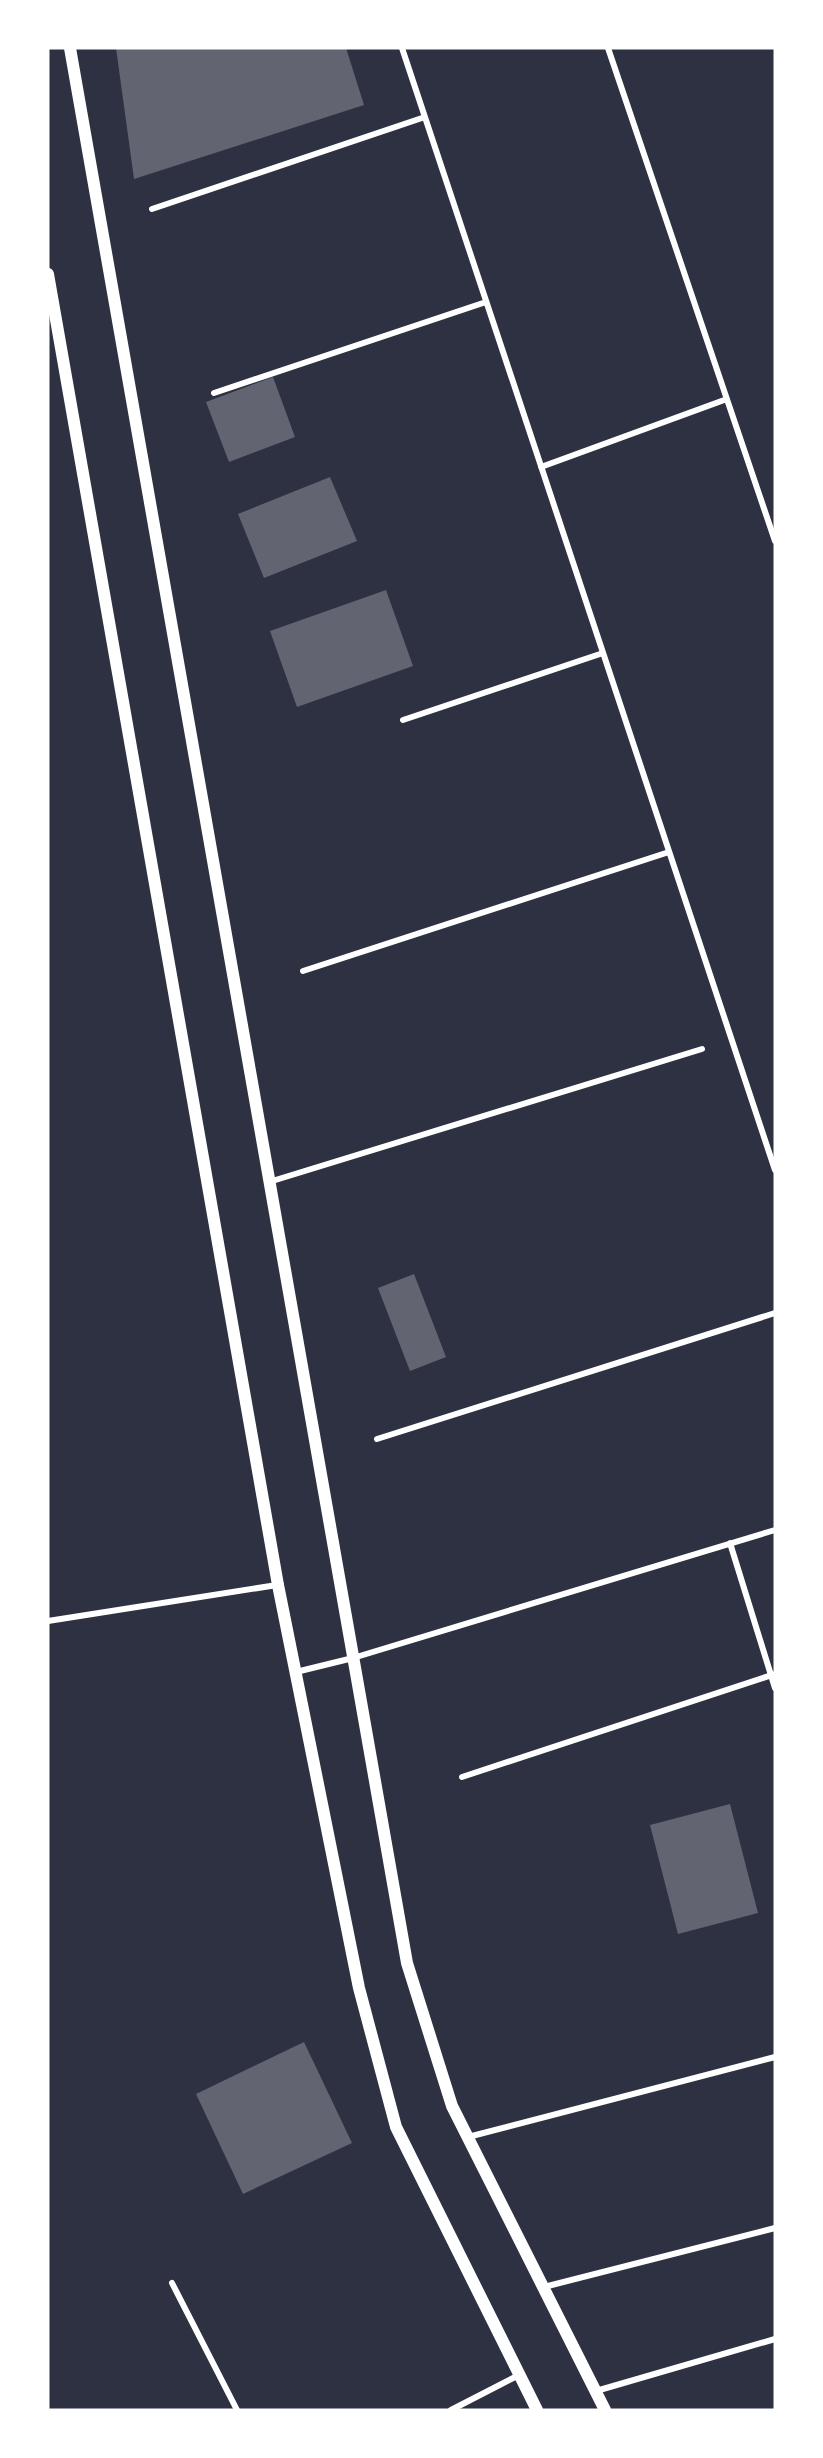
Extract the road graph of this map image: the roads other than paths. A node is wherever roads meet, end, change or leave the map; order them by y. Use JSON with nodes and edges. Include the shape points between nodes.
{"nodes":[{"id":1,"x":69,"y":48,"type":"edge"},
{"id":2,"x":402,"y":48,"type":"edge"},
{"id":3,"x":608,"y":48,"type":"edge"},
{"id":4,"x":425,"y":117,"type":"junction"},
{"id":5,"x":152,"y":209,"type":"dead end"},
{"id":6,"x":48,"y":274,"type":"edge"},
{"id":7,"x":486,"y":302,"type":"junction"},
{"id":8,"x":214,"y":393,"type":"dead end"},
{"id":9,"x":727,"y":399,"type":"junction"},
{"id":10,"x":541,"y":467,"type":"junction"},
{"id":11,"x":775,"y":541,"type":"edge"},
{"id":12,"x":603,"y":653,"type":"junction"},
{"id":13,"x":403,"y":720,"type":"dead end"},
{"id":14,"x":669,"y":852,"type":"junction"},
{"id":15,"x":303,"y":971,"type":"dead end"},
{"id":16,"x":702,"y":1049,"type":"dead end"},
{"id":17,"x":773,"y":1159,"type":"edge"},
{"id":18,"x":775,"y":1170,"type":"edge"},
{"id":19,"x":269,"y":1182,"type":"junction"},
{"id":20,"x":775,"y":1313,"type":"edge"},
{"id":21,"x":377,"y":1439,"type":"dead end"},
{"id":22,"x":775,"y":1530,"type":"edge"},
{"id":23,"x":730,"y":1544,"type":"junction"},
{"id":24,"x":278,"y":1585,"type":"junction"},
{"id":25,"x":48,"y":1621,"type":"edge"},
{"id":26,"x":353,"y":1658,"type":"junction"},
{"id":27,"x":296,"y":1672,"type":"junction"},
{"id":28,"x":773,"y":1675,"type":"edge"},
{"id":29,"x":775,"y":1688,"type":"edge"},
{"id":30,"x":462,"y":1777,"type":"dead end"},
{"id":31,"x":775,"y":2056,"type":"edge"},
{"id":32,"x":468,"y":2137,"type":"junction"},
{"id":33,"x":775,"y":2228,"type":"edge"},
{"id":34,"x":172,"y":2283,"type":"dead end"},
{"id":35,"x":543,"y":2287,"type":"junction"},
{"id":36,"x":775,"y":2339,"type":"edge"},
{"id":37,"x":519,"y":2375,"type":"junction"},
{"id":38,"x":596,"y":2391,"type":"junction"},
{"id":39,"x":237,"y":2410,"type":"edge"},
{"id":40,"x":451,"y":2410,"type":"edge"},
{"id":41,"x":537,"y":2410,"type":"edge"},
{"id":42,"x":605,"y":2410,"type":"edge"}],
"edges":[{"from":1,"to":19,"type":"main road"},
{"from":2,"to":4,"type":"street"},
{"from":3,"to":9,"type":"street"},
{"from":4,"to":5,"type":"street"},
{"from":4,"to":7,"type":"street"},
{"from":6,"to":24,"type":"main road"},
{"from":7,"to":8,"type":"street"},
{"from":7,"to":10,"type":"street"},
{"from":9,"to":10,"type":"street"},
{"from":9,"to":11,"type":"street"},
{"from":10,"to":12,"type":"street"},
{"from":12,"to":13,"type":"street"},
{"from":12,"to":14,"type":"street"},
{"from":14,"to":15,"type":"street"},
{"from":14,"to":17,"type":"street"},
{"from":16,"to":19,"type":"street"},
{"from":17,"to":18,"type":"street"},
{"from":19,"to":26,"type":"main road"},
{"from":20,"to":21,"type":"street"},
{"from":22,"to":23,"type":"street"},
{"from":23,"to":26,"type":"street"},
{"from":23,"to":28,"type":"street"},
{"from":24,"to":25,"type":"street"},
{"from":24,"to":27,"type":"main road"},
{"from":26,"to":27,"type":"street"},
{"from":26,"to":32,"type":"main road","via":[[407,1963],[452,2106]]},
{"from":27,"to":37,"type":"main road","via":[[359,1988],[396,2127]]},
{"from":28,"to":29,"type":"street"},
{"from":28,"to":30,"type":"street"},
{"from":31,"to":32,"type":"street"},
{"from":32,"to":35,"type":"main road"},
{"from":33,"to":35,"type":"street"},
{"from":34,"to":39,"type":"street"},
{"from":35,"to":38,"type":"main road"},
{"from":36,"to":38,"type":"street"},
{"from":37,"to":40,"type":"street"},
{"from":37,"to":41,"type":"main road"},
{"from":38,"to":42,"type":"main road"}]}
